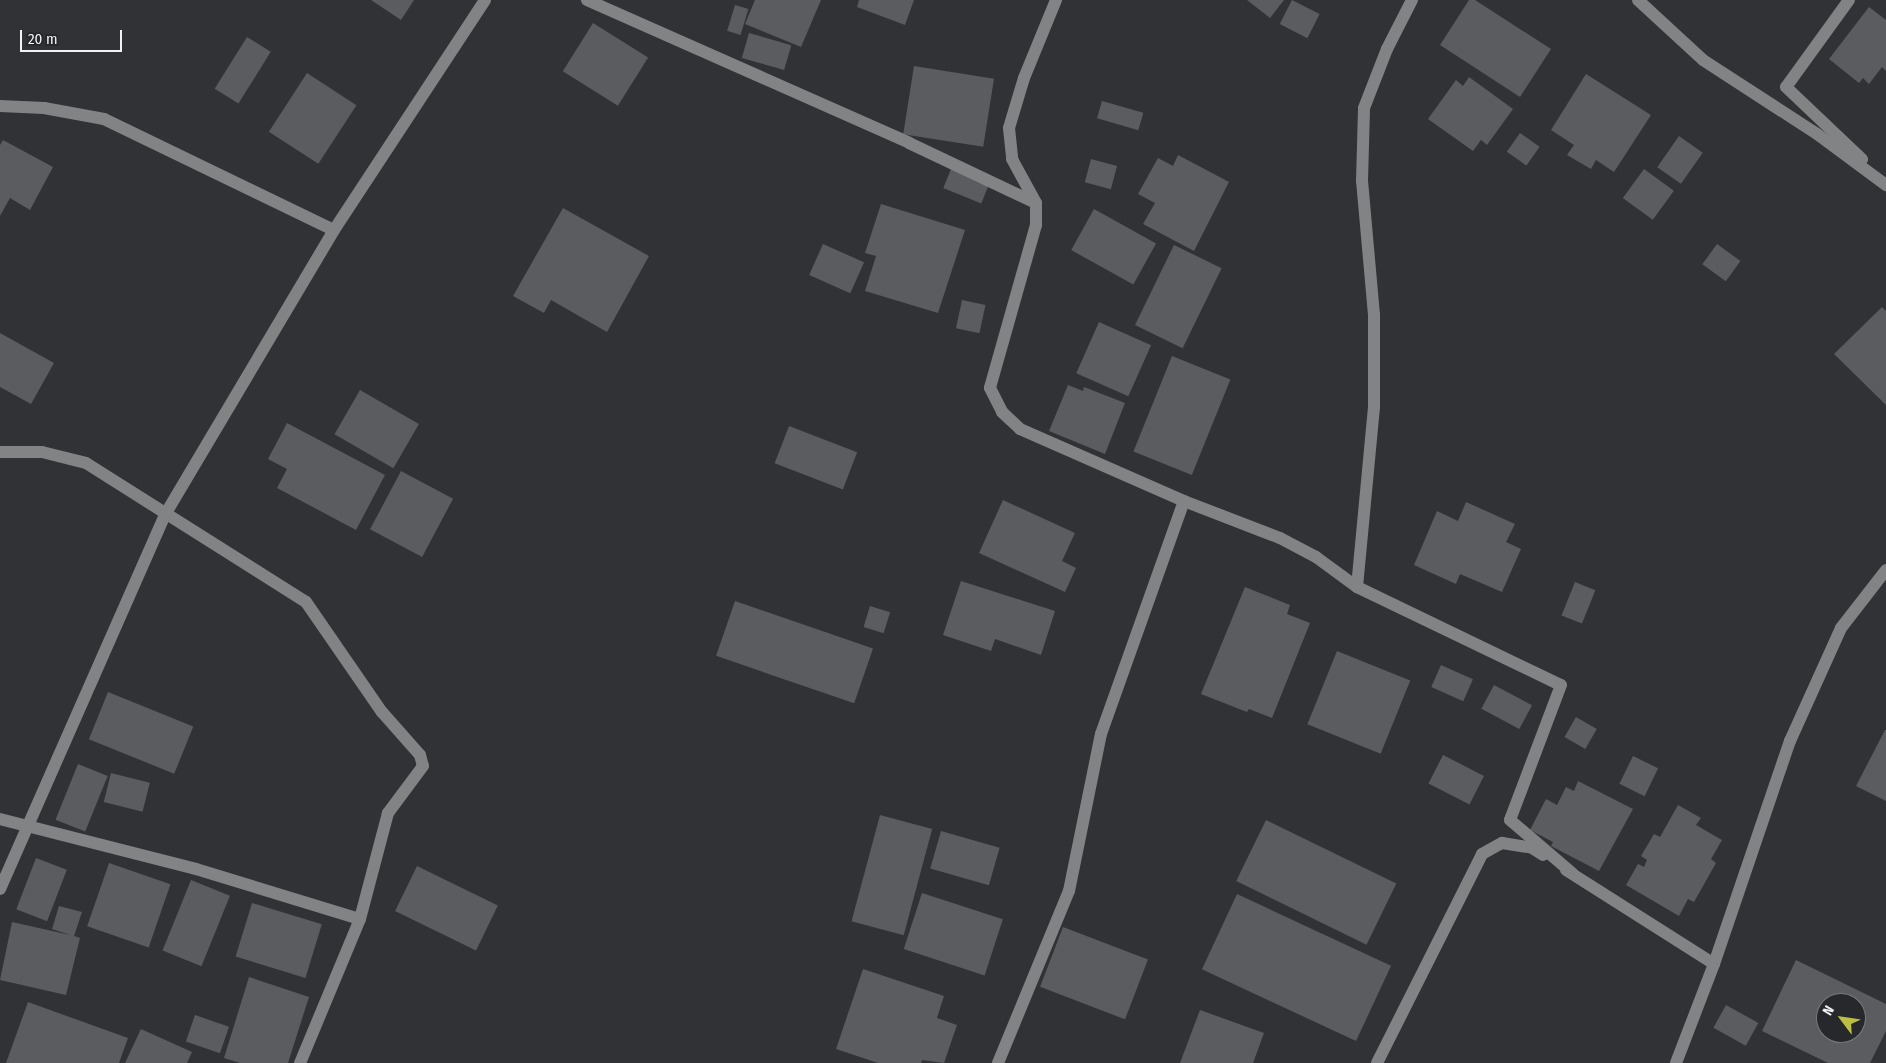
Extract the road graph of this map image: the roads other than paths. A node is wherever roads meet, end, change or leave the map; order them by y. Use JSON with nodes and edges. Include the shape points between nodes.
{"nodes":[{"id":1,"x":485,"y":0,"type":"edge"},
{"id":2,"x":587,"y":0,"type":"edge"},
{"id":3,"x":1056,"y":0,"type":"edge"},
{"id":4,"x":1412,"y":0,"type":"edge"},
{"id":5,"x":1638,"y":0,"type":"edge"},
{"id":6,"x":1849,"y":0,"type":"edge"},
{"id":7,"x":0,"y":106,"type":"edge"},
{"id":8,"x":1886,"y":182,"type":"edge"},
{"id":9,"x":1886,"y":185,"type":"edge"},
{"id":10,"x":1036,"y":203,"type":"junction"},
{"id":11,"x":334,"y":230,"type":"junction"},
{"id":12,"x":0,"y":452,"type":"edge"},
{"id":13,"x":1184,"y":502,"type":"junction"},
{"id":14,"x":166,"y":513,"type":"junction"},
{"id":15,"x":1886,"y":570,"type":"edge"},
{"id":16,"x":1356,"y":586,"type":"junction"},
{"id":17,"x":0,"y":819,"type":"edge"},
{"id":18,"x":29,"y":824,"type":"junction"},
{"id":19,"x":1572,"y":873,"type":"junction"},
{"id":20,"x":0,"y":888,"type":"edge"},
{"id":21,"x":360,"y":919,"type":"junction"},
{"id":22,"x":1714,"y":964,"type":"junction"},
{"id":23,"x":300,"y":1063,"type":"edge"},
{"id":24,"x":998,"y":1063,"type":"edge"},
{"id":25,"x":1377,"y":1063,"type":"edge"},
{"id":26,"x":1676,"y":1063,"type":"edge"}],
"edges":[{"from":1,"to":11,"type":"street"},
{"from":2,"to":10,"type":"street"},
{"from":3,"to":10,"type":"street","via":[[1024,78],[1009,128],[1012,159]]},
{"from":4,"to":16,"type":"street","via":[[1387,49],[1364,108],[1362,181],[1374,315],[1374,407]]},
{"from":5,"to":9,"type":"street","via":[[1703,60],[1817,134]]},
{"from":6,"to":8,"type":"street","via":[[1786,87]]},
{"from":7,"to":11,"type":"street","via":[[44,108],[104,120]]},
{"from":10,"to":13,"type":"street","via":[[1036,225],[990,388],[1002,412],[1020,428]]},
{"from":11,"to":14,"type":"street"},
{"from":12,"to":14,"type":"street","via":[[42,452],[86,463]]},
{"from":13,"to":16,"type":"street","via":[[1280,538],[1316,557]]},
{"from":13,"to":24,"type":"street","via":[[1100,734],[1069,890]]},
{"from":14,"to":18,"type":"street"},
{"from":14,"to":21,"type":"street","via":[[306,602],[382,712],[420,755],[423,766],[388,813]]},
{"from":15,"to":22,"type":"street","via":[[1841,628],[1790,741]]},
{"from":16,"to":19,"type":"street","via":[[1561,685],[1510,820]]},
{"from":17,"to":18,"type":"street"},
{"from":18,"to":20,"type":"street"},
{"from":18,"to":21,"type":"street"},
{"from":19,"to":22,"type":"street"},
{"from":19,"to":25,"type":"street","via":[[1532,848],[1502,843],[1482,854]]},
{"from":21,"to":23,"type":"street"},
{"from":22,"to":26,"type":"street"}]}
